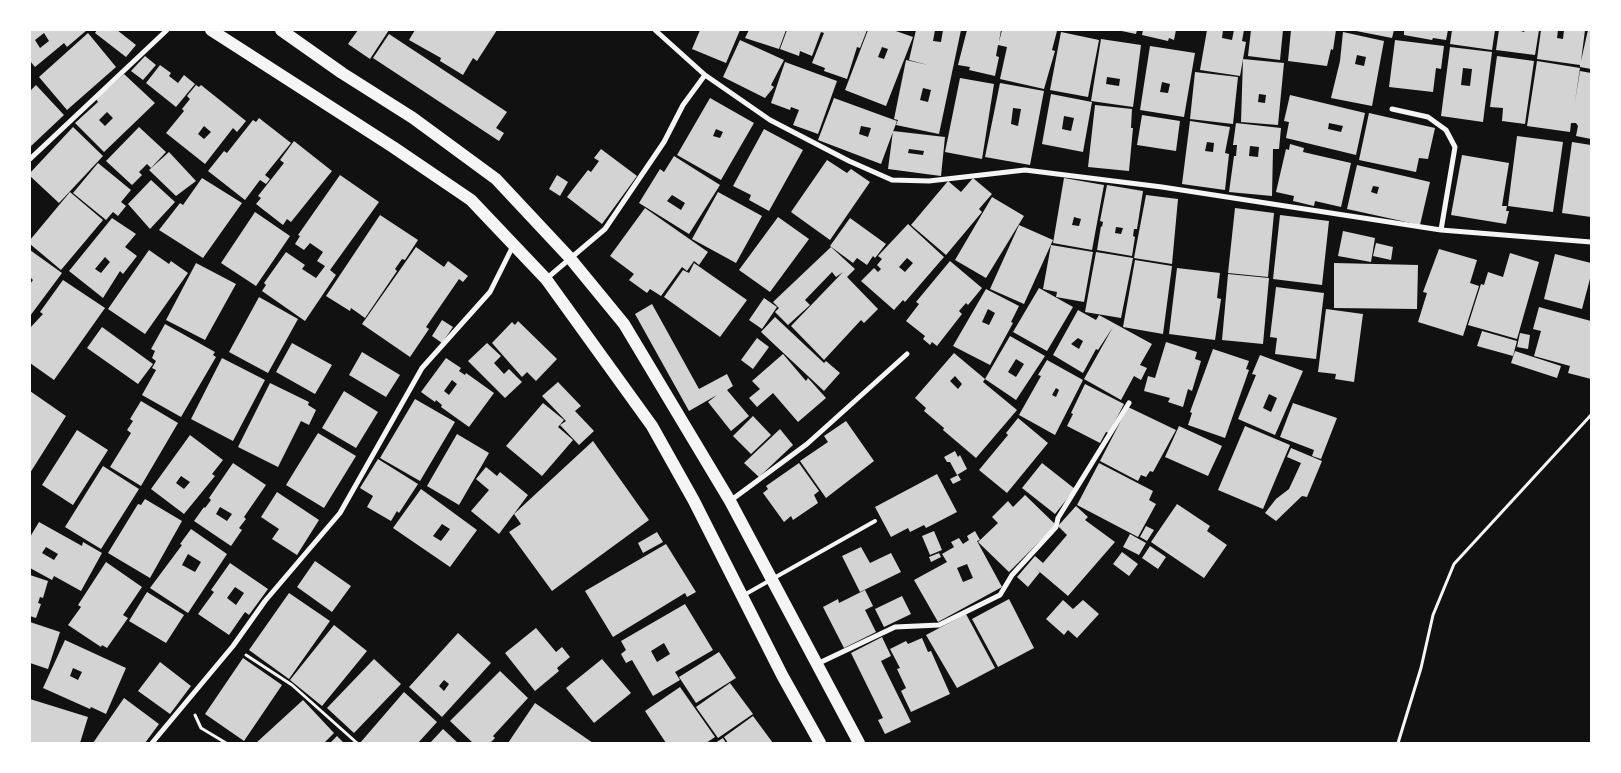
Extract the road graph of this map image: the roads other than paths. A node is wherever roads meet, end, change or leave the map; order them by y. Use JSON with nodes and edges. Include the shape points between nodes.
{"nodes":[{"id":1,"x":166,"y":30,"type":"edge"},
{"id":2,"x":211,"y":30,"type":"edge"},
{"id":3,"x":281,"y":30,"type":"edge"},
{"id":4,"x":656,"y":30,"type":"edge"},
{"id":5,"x":296,"y":34,"type":"edge"},
{"id":6,"x":705,"y":75,"type":"junction"},
{"id":7,"x":1392,"y":109,"type":"dead end"},
{"id":8,"x":30,"y":159,"type":"edge"},
{"id":9,"x":1441,"y":230,"type":"junction"},
{"id":10,"x":1591,"y":242,"type":"edge"},
{"id":11,"x":514,"y":246,"type":"junction"},
{"id":12,"x":569,"y":257,"type":"junction"},
{"id":13,"x":546,"y":279,"type":"junction"},
{"id":14,"x":907,"y":354,"type":"dead end"},
{"id":15,"x":1129,"y":403,"type":"dead end"},
{"id":16,"x":730,"y":501,"type":"junction"},
{"id":17,"x":875,"y":521,"type":"dead end"},
{"id":18,"x":771,"y":581,"type":"junction"},
{"id":19,"x":742,"y":596,"type":"junction"},
{"id":20,"x":816,"y":665,"type":"junction"},
{"id":21,"x":152,"y":743,"type":"edge"},
{"id":22,"x":820,"y":743,"type":"edge"},
{"id":23,"x":859,"y":743,"type":"edge"}],
"edges":[{"from":1,"to":8,"type":"street"},
{"from":2,"to":11,"type":"main road","via":[[471,200]]},
{"from":3,"to":5,"type":"main road"},
{"from":4,"to":6,"type":"street"},
{"from":5,"to":12,"type":"main road","via":[[342,73],[414,118],[496,179]]},
{"from":6,"to":9,"type":"street","via":[[770,120],[849,162],[892,180],[929,181],[1026,170],[1162,186]]},
{"from":6,"to":12,"type":"street","via":[[605,229]]},
{"from":7,"to":9,"type":"street","via":[[1428,117],[1446,130],[1455,147]]},
{"from":9,"to":10,"type":"street"},
{"from":11,"to":13,"type":"main road"},
{"from":11,"to":21,"type":"street","via":[[490,292],[422,368],[340,513]]},
{"from":12,"to":13,"type":"street"},
{"from":12,"to":16,"type":"main road","via":[[624,324]]},
{"from":13,"to":19,"type":"main road","via":[[652,426]]},
{"from":14,"to":16,"type":"street","via":[[808,444]]},
{"from":15,"to":20,"type":"street","via":[[1058,518],[1056,527],[1012,575],[1000,595],[939,625],[894,627]]},
{"from":16,"to":18,"type":"main road"},
{"from":17,"to":18,"type":"lane"},
{"from":18,"to":19,"type":"lane"},
{"from":18,"to":20,"type":"main road"},
{"from":19,"to":22,"type":"main road"},
{"from":20,"to":23,"type":"main road"}]}
